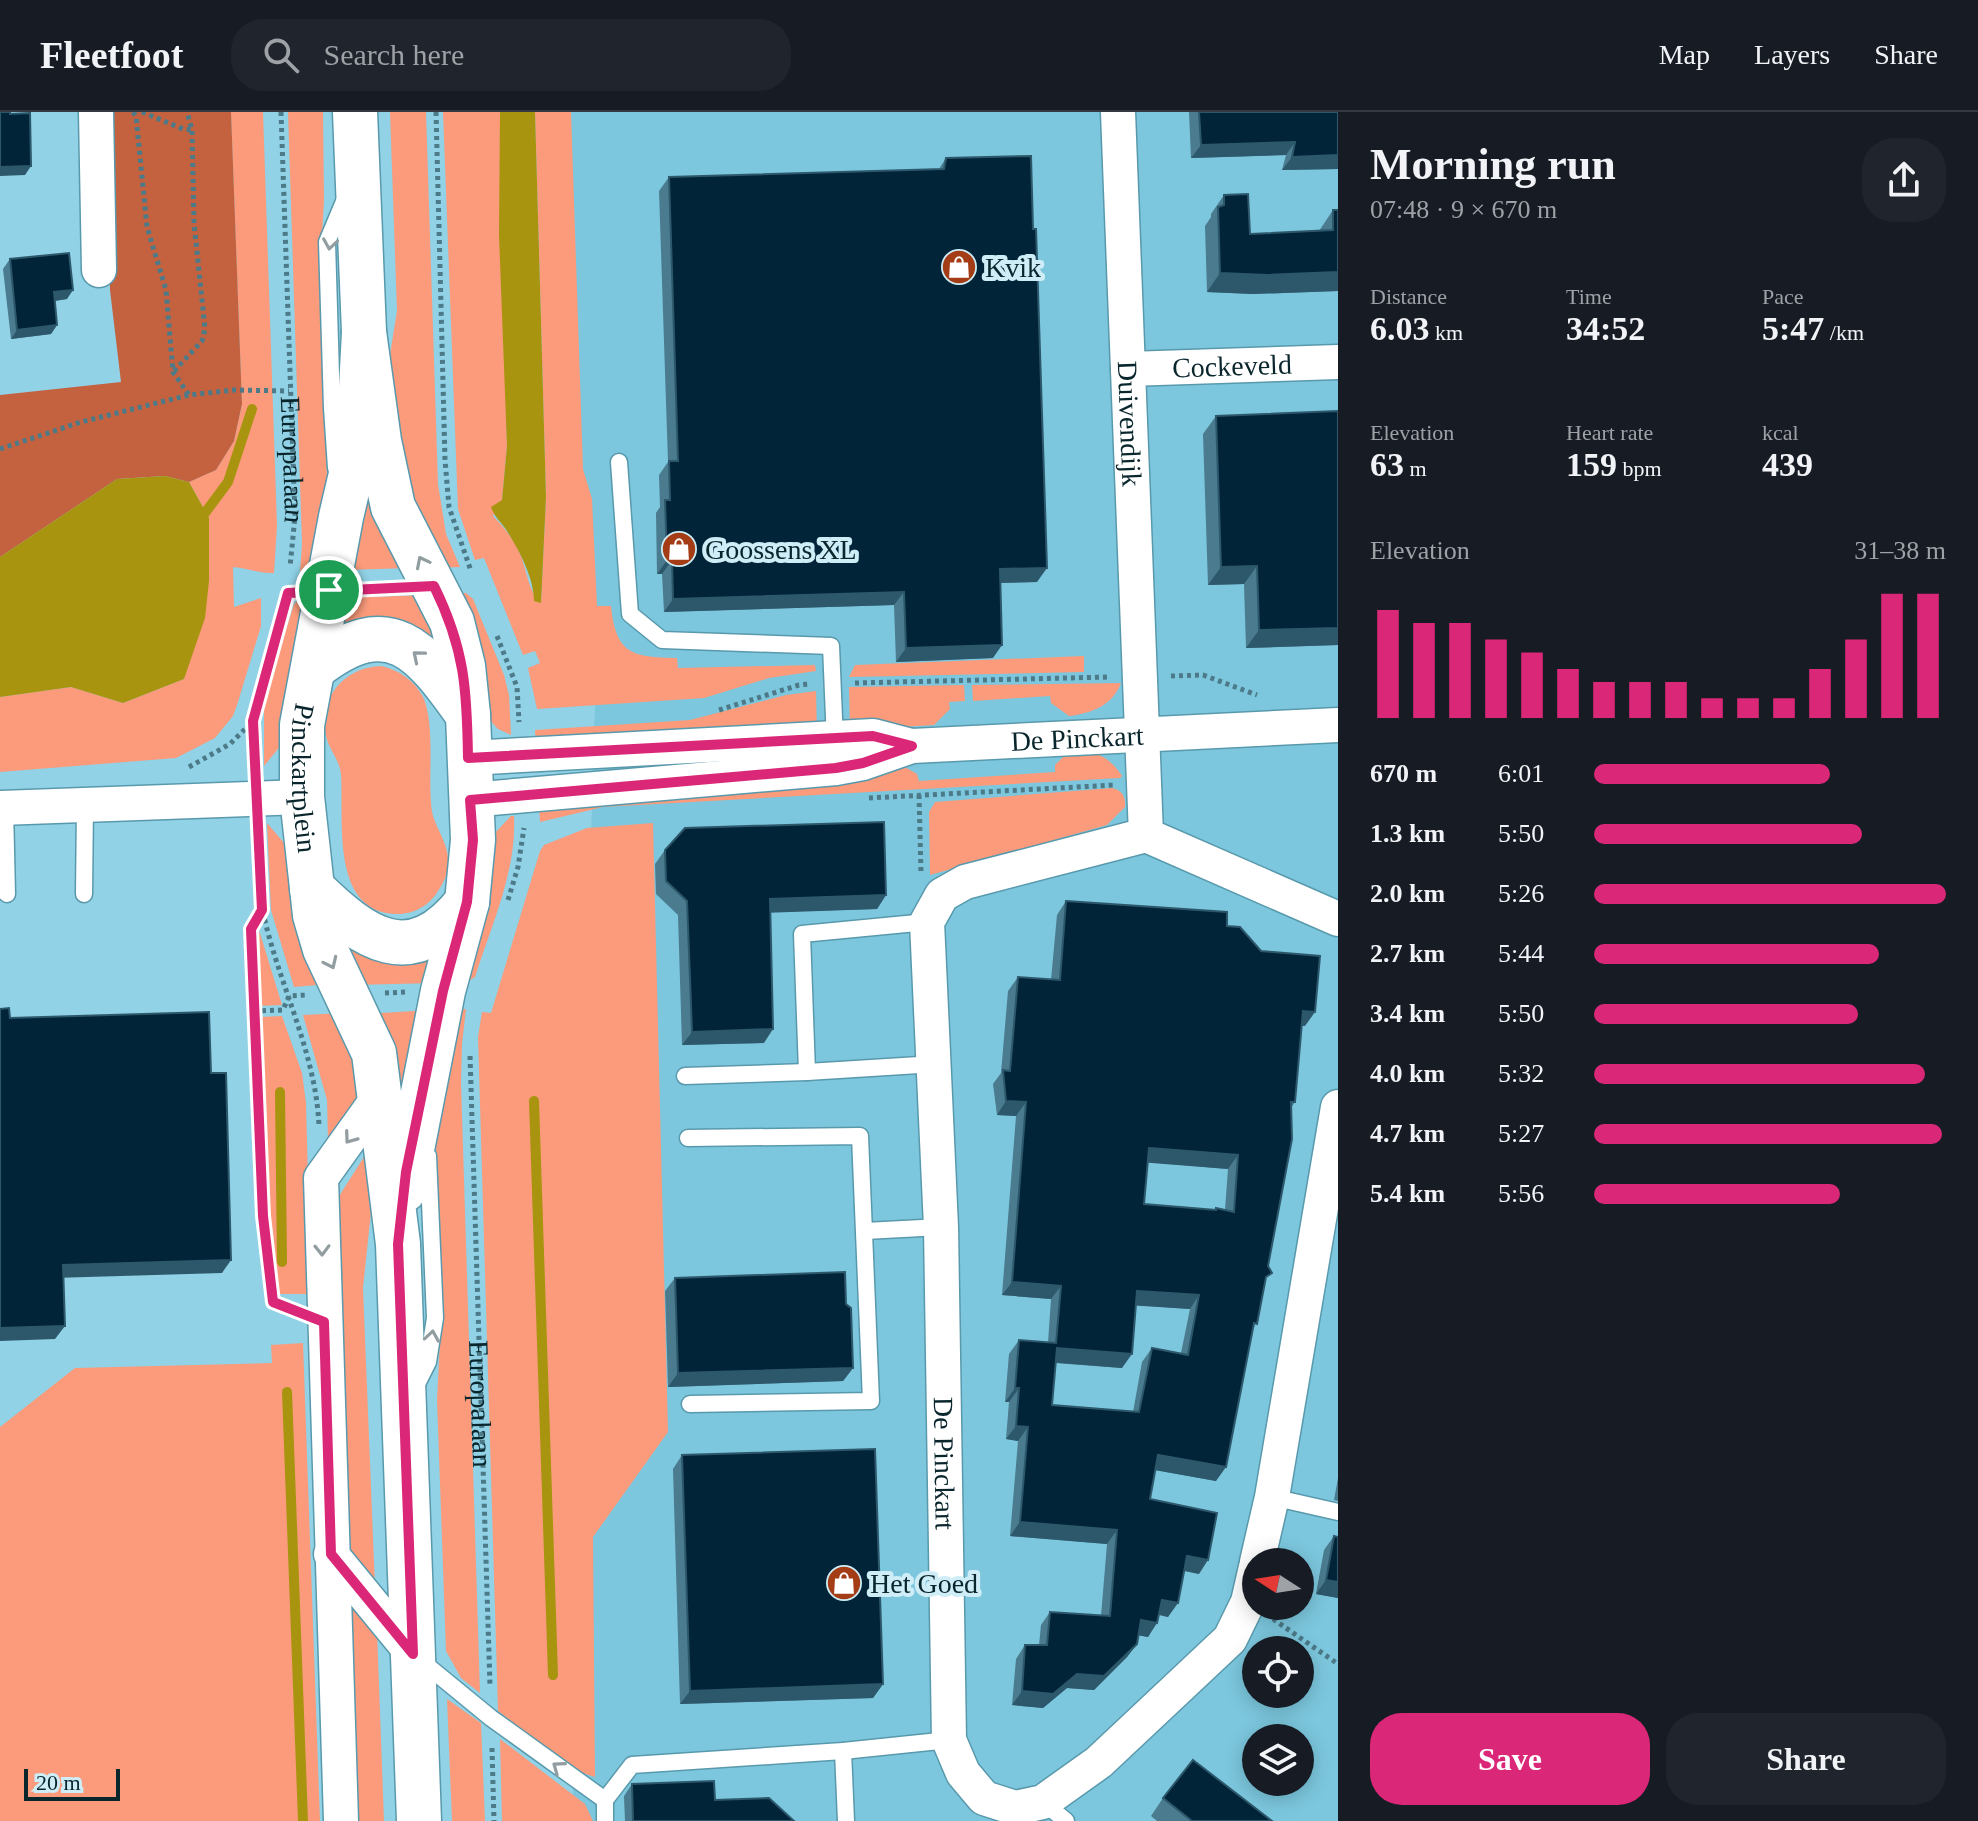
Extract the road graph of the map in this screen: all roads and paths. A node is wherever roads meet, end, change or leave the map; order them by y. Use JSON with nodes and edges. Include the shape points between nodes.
{"nodes":[{"id":1,"x":96,"y":112,"type":"edge"},
{"id":2,"x":133,"y":112,"type":"edge"},
{"id":3,"x":142,"y":112,"type":"edge"},
{"id":4,"x":187,"y":112,"type":"edge"},
{"id":5,"x":281,"y":112,"type":"edge"},
{"id":6,"x":355,"y":112,"type":"edge"},
{"id":7,"x":436,"y":112,"type":"edge"},
{"id":8,"x":1118,"y":112,"type":"edge"},
{"id":9,"x":192,"y":130,"type":"junction"},
{"id":10,"x":356,"y":172,"type":"junction"},
{"id":11,"x":99,"y":270,"type":"dead end"},
{"id":12,"x":364,"y":332,"type":"junction"},
{"id":13,"x":1338,"y":362,"type":"edge"},
{"id":14,"x":1128,"y":369,"type":"junction"},
{"id":15,"x":173,"y":372,"type":"junction"},
{"id":16,"x":289,"y":391,"type":"junction"},
{"id":17,"x":189,"y":395,"type":"junction"},
{"id":18,"x":0,"y":449,"type":"edge"},
{"id":19,"x":619,"y":462,"type":"dead end"},
{"id":20,"x":341,"y":517,"type":"junction"},
{"id":21,"x":309,"y":584,"type":"junction"},
{"id":22,"x":434,"y":586,"type":"junction"},
{"id":23,"x":280,"y":621,"type":"dead end"},
{"id":24,"x":492,"y":623,"type":"dead end"},
{"id":25,"x":314,"y":668,"type":"junction"},
{"id":26,"x":1141,"y":676,"type":"junction"},
{"id":27,"x":1262,"y":696,"type":"dead end"},
{"id":28,"x":468,"y":715,"type":"junction"},
{"id":29,"x":253,"y":721,"type":"junction"},
{"id":30,"x":1338,"y":725,"type":"edge"},
{"id":31,"x":519,"y":726,"type":"dead end"},
{"id":32,"x":1143,"y":736,"type":"junction"},
{"id":33,"x":835,"y":753,"type":"junction"},
{"id":34,"x":469,"y":779,"type":"junction"},
{"id":35,"x":919,"y":795,"type":"dead end"},
{"id":36,"x":302,"y":797,"type":"junction"},
{"id":37,"x":259,"y":798,"type":"junction"},
{"id":38,"x":145,"y":801,"type":"junction"},
{"id":39,"x":85,"y":804,"type":"junction"},
{"id":40,"x":2,"y":807,"type":"edge"},
{"id":41,"x":1146,"y":835,"type":"junction"},
{"id":42,"x":312,"y":888,"type":"junction"},
{"id":43,"x":7,"y":894,"type":"dead end"},
{"id":44,"x":84,"y":894,"type":"dead end"},
{"id":45,"x":467,"y":902,"type":"junction"},
{"id":46,"x":262,"y":910,"type":"junction"},
{"id":47,"x":1338,"y":919,"type":"edge"},
{"id":48,"x":927,"y":922,"type":"junction"},
{"id":49,"x":289,"y":996,"type":"junction"},
{"id":50,"x":254,"y":1011,"type":"junction"},
{"id":51,"x":470,"y":1052,"type":"dead end"},
{"id":52,"x":935,"y":1064,"type":"junction"},
{"id":53,"x":807,"y":1072,"type":"junction"},
{"id":54,"x":685,"y":1076,"type":"dead end"},
{"id":55,"x":424,"y":1092,"type":"junction"},
{"id":56,"x":379,"y":1097,"type":"junction"},
{"id":57,"x":1338,"y":1107,"type":"edge"},
{"id":58,"x":688,"y":1138,"type":"dead end"},
{"id":59,"x":321,"y":1178,"type":"junction"},
{"id":60,"x":1328,"y":1226,"type":"edge"},
{"id":61,"x":941,"y":1227,"type":"junction"},
{"id":62,"x":865,"y":1231,"type":"junction"},
{"id":63,"x":398,"y":1244,"type":"junction"},
{"id":64,"x":324,"y":1322,"type":"junction"},
{"id":65,"x":690,"y":1404,"type":"dead end"},
{"id":66,"x":404,"y":1408,"type":"junction"},
{"id":67,"x":1272,"y":1497,"type":"junction"},
{"id":68,"x":1338,"y":1512,"type":"edge"},
{"id":69,"x":1261,"y":1548,"type":"edge"},
{"id":70,"x":331,"y":1554,"type":"junction"},
{"id":71,"x":1242,"y":1614,"type":"edge"},
{"id":72,"x":1274,"y":1620,"type":"edge"},
{"id":73,"x":413,"y":1654,"type":"junction"},
{"id":74,"x":1338,"y":1664,"type":"edge"},
{"id":75,"x":491,"y":1718,"type":"junction"},
{"id":76,"x":949,"y":1740,"type":"junction"},
{"id":77,"x":843,"y":1751,"type":"junction"},
{"id":78,"x":605,"y":1800,"type":"junction"},
{"id":79,"x":983,"y":1810,"type":"edge"},
{"id":80,"x":1055,"y":1812,"type":"edge"},
{"id":81,"x":341,"y":1821,"type":"edge"},
{"id":82,"x":419,"y":1821,"type":"edge"},
{"id":83,"x":494,"y":1821,"type":"edge"},
{"id":84,"x":605,"y":1821,"type":"edge"},
{"id":85,"x":846,"y":1821,"type":"edge"}],
"edges":[{"from":1,"to":11,"type":"street"},
{"from":2,"to":15,"type":"path","via":[[147,227],[166,290]]},
{"from":3,"to":9,"type":"path"},
{"from":4,"to":9,"type":"path"},
{"from":5,"to":16,"type":"path","name":"Europalaan"},
{"from":6,"to":10,"type":"main road","name":"Europalaan"},
{"from":7,"to":22,"type":"path","via":[[449,507],[477,584]]},
{"from":8,"to":14,"type":"street","name":"Duivendijk"},
{"from":9,"to":15,"type":"path","via":[[194,223],[205,329],[202,341]]},
{"from":10,"to":12,"type":"main road","name":"Europalaan"},
{"from":10,"to":20,"type":"lane","name":"Europalaan","one_way":true,"via":[[327,242]]},
{"from":12,"to":20,"type":"main road","name":"Europalaan","via":[[358,444]]},
{"from":22,"to":12,"type":"main road","name":"Europalaan","one_way":true,"via":[[393,507]]},
{"from":13,"to":14,"type":"street","name":"Cockeveld"},
{"from":14,"to":26,"type":"street","name":"Duivendijk"},
{"from":15,"to":17,"type":"path"},
{"from":16,"to":17,"type":"path"},
{"from":16,"to":21,"type":"path","name":"Europalaan","via":[[295,516]]},
{"from":17,"to":18,"type":"path"},
{"from":19,"to":33,"type":"lane","via":[[630,614],[662,640],[831,646]]},
{"from":20,"to":21,"type":"main road","name":"Europalaan"},
{"from":21,"to":22,"type":"path"},
{"from":21,"to":25,"type":"main road","name":"Europalaan"},
{"from":22,"to":28,"type":"main road","name":"Europalaan","via":[[460,651]]},
{"from":23,"to":29,"type":"path"},
{"from":24,"to":31,"type":"path","via":[[517,687]]},
{"from":28,"to":25,"type":"main road","one_way":true,"via":[[423,658],[391,640],[349,644]]},
{"from":25,"to":36,"type":"main road","name":"Pinckartplein","via":[[302,725]]},
{"from":26,"to":27,"type":"path","via":[[1203,675]]},
{"from":26,"to":32,"type":"street","name":"Duivendijk"},
{"from":28,"to":34,"type":"main road"},
{"from":29,"to":37,"type":"path"},
{"from":29,"to":38,"type":"path","via":[[230,744],[179,772]]},
{"from":30,"to":32,"type":"street"},
{"from":32,"to":33,"type":"street","name":"De Pinckart","via":[[912,746],[863,763]]},
{"from":32,"to":41,"type":"street","name":"De Pinckart"},
{"from":33,"to":34,"type":"street","name":"De Pinckart"},
{"from":34,"to":45,"type":"main road","via":[[473,840]]},
{"from":35,"to":48,"type":"path"},
{"from":36,"to":37,"type":"street"},
{"from":36,"to":42,"type":"main road","name":"Pinckartplein"},
{"from":37,"to":38,"type":"street"},
{"from":37,"to":46,"type":"path"},
{"from":38,"to":39,"type":"street"},
{"from":39,"to":40,"type":"street"},
{"from":39,"to":44,"type":"lane"},
{"from":40,"to":43,"type":"lane"},
{"from":41,"to":47,"type":"street"},
{"from":41,"to":48,"type":"street","via":[[965,882],[942,895]]},
{"from":42,"to":45,"type":"main road","via":[[345,920],[389,942],[428,937],[446,927]]},
{"from":42,"to":56,"type":"main road","name":"Europalaan","one_way":true,"via":[[325,949],[374,1053]]},
{"from":45,"to":55,"type":"main road","name":"Europalaan"},
{"from":46,"to":49,"type":"path"},
{"from":46,"to":50,"type":"path","via":[[251,929]]},
{"from":48,"to":52,"type":"street","name":"De Pinckart"},
{"from":48,"to":53,"type":"lane","via":[[802,934]]},
{"from":49,"to":50,"type":"path","via":[[283,1010]]},
{"from":49,"to":59,"type":"path","via":[[318,1107]]},
{"from":50,"to":64,"type":"path","via":[[263,1216],[273,1302]]},
{"from":51,"to":75,"type":"path","name":"Europalaan"},
{"from":52,"to":53,"type":"lane"},
{"from":52,"to":61,"type":"street","name":"De Pinckart"},
{"from":53,"to":54,"type":"lane"},
{"from":55,"to":63,"type":"main road","name":"Europalaan","via":[[406,1172]]},
{"from":66,"to":55,"type":"lane","name":"Europalaan","one_way":true,"via":[[428,1362],[435,1318]]},
{"from":56,"to":59,"type":"street","one_way":true},
{"from":56,"to":63,"type":"main road","name":"Europalaan"},
{"from":57,"to":60,"type":"street","name":"De Pinckart"},
{"from":58,"to":62,"type":"lane","via":[[860,1136]]},
{"from":59,"to":64,"type":"street","one_way":true},
{"from":60,"to":67,"type":"street","name":"De Pinckart"},
{"from":61,"to":62,"type":"lane"},
{"from":61,"to":76,"type":"street","name":"De Pinckart"},
{"from":62,"to":65,"type":"lane","via":[[871,1401]]},
{"from":63,"to":66,"type":"main road","name":"Europalaan"},
{"from":64,"to":70,"type":"street"},
{"from":66,"to":73,"type":"main road","name":"Europalaan"},
{"from":67,"to":68,"type":"lane"},
{"from":67,"to":69,"type":"street","name":"De Pinckart"},
{"from":70,"to":73,"type":"street"},
{"from":70,"to":81,"type":"street"},
{"from":71,"to":80,"type":"street","name":"De Pinckart","via":[[1230,1639],[1099,1762]]},
{"from":72,"to":74,"type":"path"},
{"from":73,"to":75,"type":"lane"},
{"from":73,"to":82,"type":"main road","name":"Europalaan"},
{"from":78,"to":75,"type":"lane","one_way":true},
{"from":75,"to":83,"type":"path","name":"Europalaan"},
{"from":76,"to":77,"type":"lane"},
{"from":76,"to":79,"type":"street","name":"De Pinckart"},
{"from":77,"to":78,"type":"lane","via":[[632,1765]]},
{"from":77,"to":85,"type":"lane"},
{"from":78,"to":84,"type":"lane"},
{"from":79,"to":80,"type":"street","name":"De Pinckart"}]}
